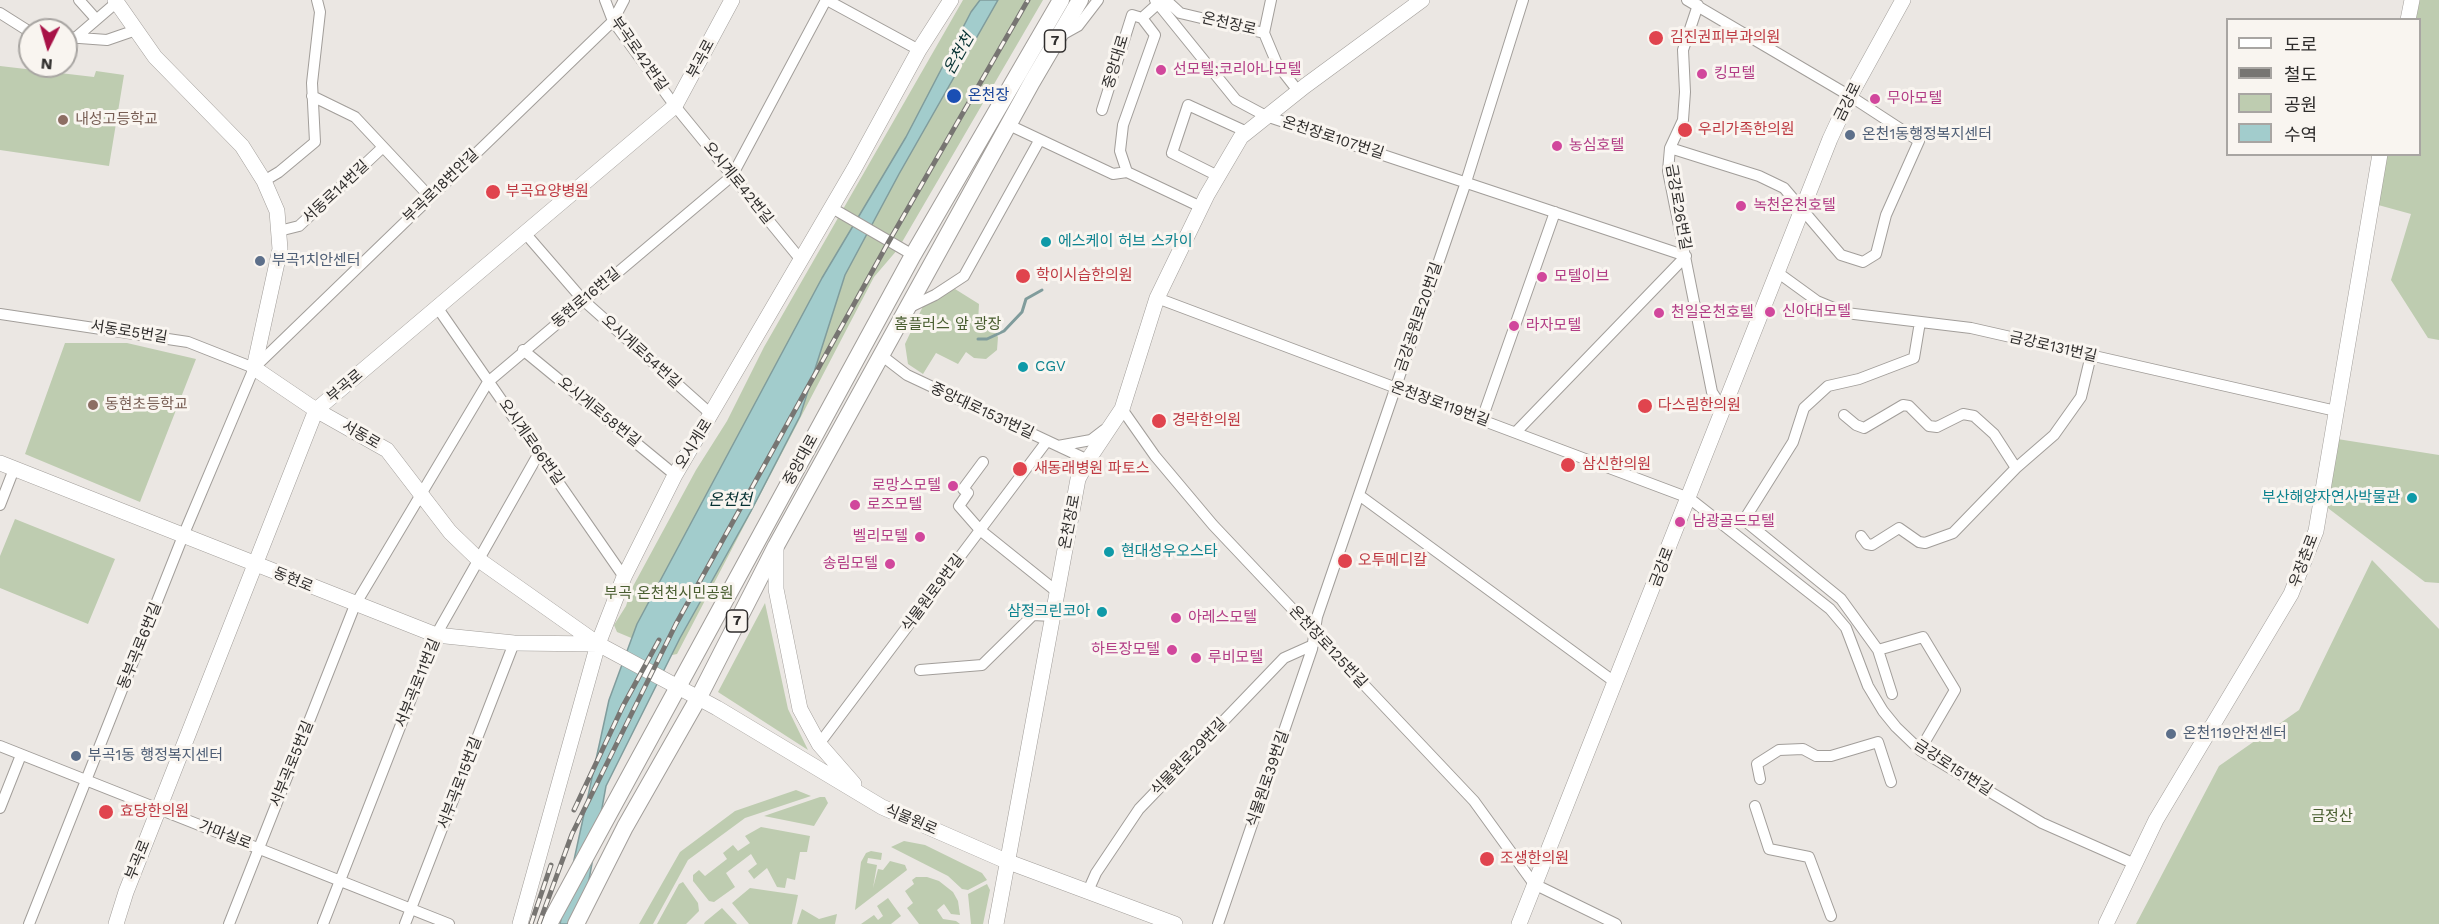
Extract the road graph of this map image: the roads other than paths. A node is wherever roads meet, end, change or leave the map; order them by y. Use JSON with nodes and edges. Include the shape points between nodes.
{"nodes":[{"id":1,"x":79,"y":0,"type":"edge"},
{"id":2,"x":317,"y":0,"type":"edge"},
{"id":3,"x":605,"y":0,"type":"edge"},
{"id":4,"x":624,"y":0,"type":"edge"},
{"id":5,"x":732,"y":0,"type":"edge"},
{"id":6,"x":826,"y":0,"type":"edge"},
{"id":7,"x":951,"y":0,"type":"edge"},
{"id":8,"x":1061,"y":0,"type":"edge"},
{"id":9,"x":1080,"y":0,"type":"edge"},
{"id":10,"x":1098,"y":0,"type":"edge"},
{"id":11,"x":1270,"y":0,"type":"edge"},
{"id":12,"x":1422,"y":0,"type":"edge"},
{"id":13,"x":1523,"y":0,"type":"edge"},
{"id":14,"x":1687,"y":0,"type":"edge"},
{"id":15,"x":1903,"y":0,"type":"edge"},
{"id":16,"x":2412,"y":0,"type":"edge"},
{"id":17,"x":116,"y":1,"type":"edge"},
{"id":18,"x":1160,"y":1,"type":"edge"},
{"id":19,"x":1698,"y":5,"type":"junction"},
{"id":20,"x":0,"y":13,"type":"edge"},
{"id":21,"x":1137,"y":16,"type":"junction"},
{"id":22,"x":2408,"y":18,"type":"edge"},
{"id":23,"x":96,"y":20,"type":"junction"},
{"id":24,"x":614,"y":21,"type":"junction"},
{"id":25,"x":18,"y":24,"type":"edge"},
{"id":26,"x":136,"y":30,"type":"junction"},
{"id":27,"x":78,"y":32,"type":"edge"},
{"id":28,"x":1264,"y":33,"type":"junction"},
{"id":29,"x":78,"y":38,"type":"edge"},
{"id":30,"x":1057,"y":38,"type":"junction"},
{"id":31,"x":919,"y":50,"type":"junction"},
{"id":32,"x":1298,"y":91,"type":"junction"},
{"id":33,"x":312,"y":96,"type":"junction"},
{"id":34,"x":1850,"y":96,"type":"junction"},
{"id":35,"x":675,"y":106,"type":"junction"},
{"id":36,"x":1102,"y":110,"type":"dead end"},
{"id":37,"x":1266,"y":116,"type":"junction"},
{"id":38,"x":1009,"y":125,"type":"junction"},
{"id":39,"x":1247,"y":132,"type":"junction"},
{"id":40,"x":1039,"y":141,"type":"junction"},
{"id":41,"x":382,"y":148,"type":"junction"},
{"id":42,"x":1670,"y":148,"type":"junction"},
{"id":43,"x":2380,"y":156,"type":"edge"},
{"id":44,"x":1127,"y":172,"type":"junction"},
{"id":45,"x":732,"y":176,"type":"junction"},
{"id":46,"x":1218,"y":176,"type":"junction"},
{"id":47,"x":264,"y":181,"type":"junction"},
{"id":48,"x":1466,"y":182,"type":"junction"},
{"id":49,"x":430,"y":197,"type":"junction"},
{"id":50,"x":1201,"y":207,"type":"junction"},
{"id":51,"x":832,"y":208,"type":"junction"},
{"id":52,"x":1802,"y":208,"type":"junction"},
{"id":53,"x":1555,"y":212,"type":"junction"},
{"id":54,"x":279,"y":231,"type":"junction"},
{"id":55,"x":525,"y":233,"type":"junction"},
{"id":56,"x":913,"y":255,"type":"junction"},
{"id":57,"x":1686,"y":256,"type":"junction"},
{"id":58,"x":801,"y":260,"type":"junction"},
{"id":59,"x":1777,"y":272,"type":"junction"},
{"id":60,"x":1157,"y":298,"type":"junction"},
{"id":61,"x":583,"y":300,"type":"junction"},
{"id":62,"x":437,"y":307,"type":"junction"},
{"id":63,"x":906,"y":309,"type":"junction"},
{"id":64,"x":0,"y":314,"type":"edge"},
{"id":65,"x":1920,"y":322,"type":"junction"},
{"id":66,"x":523,"y":350,"type":"junction"},
{"id":67,"x":881,"y":355,"type":"junction"},
{"id":68,"x":2091,"y":355,"type":"junction"},
{"id":69,"x":254,"y":368,"type":"junction"},
{"id":70,"x":488,"y":381,"type":"junction"},
{"id":71,"x":1394,"y":387,"type":"junction"},
{"id":72,"x":1122,"y":409,"type":"junction"},
{"id":73,"x":1723,"y":409,"type":"junction"},
{"id":74,"x":316,"y":410,"type":"junction"},
{"id":75,"x":2336,"y":411,"type":"junction"},
{"id":76,"x":712,"y":415,"type":"junction"},
{"id":77,"x":1844,"y":415,"type":"dead end"},
{"id":78,"x":1482,"y":419,"type":"junction"},
{"id":79,"x":1112,"y":424,"type":"junction"},
{"id":80,"x":1516,"y":432,"type":"junction"},
{"id":81,"x":1047,"y":441,"type":"junction"},
{"id":82,"x":1058,"y":446,"type":"junction"},
{"id":83,"x":538,"y":453,"type":"junction"},
{"id":84,"x":1088,"y":460,"type":"junction"},
{"id":85,"x":983,"y":462,"type":"dead end"},
{"id":86,"x":7,"y":466,"type":"edge"},
{"id":87,"x":2016,"y":468,"type":"junction"},
{"id":88,"x":675,"y":475,"type":"junction"},
{"id":89,"x":421,"y":494,"type":"junction"},
{"id":90,"x":1359,"y":495,"type":"junction"},
{"id":91,"x":1689,"y":498,"type":"junction"},
{"id":92,"x":0,"y":505,"type":"edge"},
{"id":93,"x":980,"y":530,"type":"junction"},
{"id":94,"x":183,"y":536,"type":"junction"},
{"id":95,"x":1861,"y":536,"type":"dead end"},
{"id":96,"x":776,"y":546,"type":"junction"},
{"id":97,"x":479,"y":560,"type":"junction"},
{"id":98,"x":255,"y":565,"type":"junction"},
{"id":99,"x":624,"y":577,"type":"junction"},
{"id":100,"x":1056,"y":591,"type":"junction"},
{"id":101,"x":355,"y":605,"type":"junction"},
{"id":102,"x":1052,"y":616,"type":"junction"},
{"id":103,"x":436,"y":635,"type":"junction"},
{"id":104,"x":1314,"y":639,"type":"junction"},
{"id":105,"x":514,"y":643,"type":"junction"},
{"id":106,"x":598,"y":644,"type":"junction"},
{"id":107,"x":1878,"y":650,"type":"junction"},
{"id":108,"x":920,"y":670,"type":"dead end"},
{"id":109,"x":672,"y":683,"type":"junction"},
{"id":110,"x":1616,"y":683,"type":"junction"},
{"id":111,"x":1892,"y":694,"type":"dead end"},
{"id":112,"x":699,"y":697,"type":"junction"},
{"id":113,"x":819,"y":744,"type":"junction"},
{"id":114,"x":0,"y":746,"type":"edge"},
{"id":115,"x":1920,"y":750,"type":"junction"},
{"id":116,"x":21,"y":755,"type":"junction"},
{"id":117,"x":1760,"y":779,"type":"dead end"},
{"id":118,"x":86,"y":780,"type":"junction"},
{"id":119,"x":1891,"y":782,"type":"dead end"},
{"id":120,"x":1755,"y":806,"type":"dead end"},
{"id":121,"x":882,"y":807,"type":"junction"},
{"id":122,"x":0,"y":808,"type":"edge"},
{"id":123,"x":158,"y":809,"type":"junction"},
{"id":124,"x":258,"y":848,"type":"junction"},
{"id":125,"x":1006,"y":861,"type":"junction"},
{"id":126,"x":2135,"y":864,"type":"junction"},
{"id":127,"x":340,"y":880,"type":"junction"},
{"id":128,"x":1534,"y":884,"type":"junction"},
{"id":129,"x":1088,"y":891,"type":"junction"},
{"id":130,"x":411,"y":909,"type":"junction"},
{"id":131,"x":1830,"y":916,"type":"dead end"},
{"id":132,"x":29,"y":924,"type":"edge"},
{"id":133,"x":116,"y":924,"type":"edge"},
{"id":134,"x":229,"y":924,"type":"edge"},
{"id":135,"x":323,"y":924,"type":"edge"},
{"id":136,"x":405,"y":924,"type":"edge"},
{"id":137,"x":449,"y":924,"type":"edge"},
{"id":138,"x":519,"y":924,"type":"edge"},
{"id":139,"x":549,"y":924,"type":"edge"},
{"id":140,"x":576,"y":924,"type":"edge"},
{"id":141,"x":996,"y":924,"type":"edge"},
{"id":142,"x":1175,"y":924,"type":"edge"},
{"id":143,"x":1218,"y":924,"type":"edge"},
{"id":144,"x":1519,"y":924,"type":"edge"},
{"id":145,"x":1616,"y":924,"type":"edge"},
{"id":146,"x":2106,"y":924,"type":"edge"}],
"edges":[{"from":1,"to":23,"type":"street"},
{"from":2,"to":33,"type":"street","via":[[320,12]]},
{"from":3,"to":24,"type":"street","name":"부곡로42번길"},
{"from":4,"to":24,"type":"street","name":"부곡로18번안길"},
{"from":5,"to":35,"type":"main road","name":"부곡로"},
{"from":6,"to":31,"type":"street"},
{"from":6,"to":45,"type":"street","name":"동현로16번길"},
{"from":7,"to":31,"type":"main road","name":"오시게로"},
{"from":8,"to":56,"type":"main road","name":"중앙대로","number":"7"},
{"from":9,"to":30,"type":"main road","name":"중앙대로","number":"7"},
{"from":10,"to":30,"type":"street","via":[[1078,26]]},
{"from":11,"to":28,"type":"street"},
{"from":12,"to":32,"type":"main road","name":"온천장로"},
{"from":13,"to":48,"type":"street","name":"금강공원로20번길"},
{"from":14,"to":19,"type":"street"},
{"from":15,"to":34,"type":"main road","name":"금강로"},
{"from":16,"to":22,"type":"main road"},
{"from":17,"to":23,"type":"street"},
{"from":17,"to":26,"type":"main road"},
{"from":18,"to":21,"type":"street"},
{"from":18,"to":28,"type":"street","name":"온천장로","via":[[1180,13]]},
{"from":18,"to":37,"type":"street","name":"온천장로107번길","via":[[1236,100]]},
{"from":19,"to":34,"type":"street"},
{"from":19,"to":42,"type":"street","name":"금강로26번길","via":[[1683,50],[1683,120]]},
{"from":20,"to":25,"type":"street"},
{"from":21,"to":36,"type":"street","name":"중앙대로"},
{"from":21,"to":44,"type":"street","via":[[1155,35],[1123,125],[1120,151]]},
{"from":23,"to":27,"type":"street"},
{"from":24,"to":35,"type":"street","name":"부곡로42번길"},
{"from":24,"to":49,"type":"street","name":"부곡로18번안길"},
{"from":26,"to":29,"type":"street","via":[[107,39]]},
{"from":26,"to":47,"type":"main road","via":[[155,57],[242,146]]},
{"from":28,"to":32,"type":"street","name":"온천장로","via":[[1277,64]]},
{"from":30,"to":38,"type":"main road","name":"중앙대로","number":"7"},
{"from":31,"to":51,"type":"main road","name":"오시게로"},
{"from":32,"to":37,"type":"main road","name":"온천장로"},
{"from":33,"to":41,"type":"street","name":"서동로14번길","via":[[355,117]]},
{"from":33,"to":47,"type":"street","via":[[313,146]]},
{"from":34,"to":52,"type":"main road","name":"금강로"},
{"from":34,"to":52,"type":"street","via":[[1919,141],[1886,215],[1876,254],[1863,262],[1841,255]]},
{"from":35,"to":45,"type":"street","name":"오시게로42번길"},
{"from":35,"to":55,"type":"main road","name":"부곡로"},
{"from":37,"to":39,"type":"main road","name":"온천장로"},
{"from":37,"to":48,"type":"street","name":"온천장로107번길"},
{"from":38,"to":40,"type":"street"},
{"from":38,"to":63,"type":"main road","name":"중앙대로","number":"7"},
{"from":39,"to":46,"type":"main road","name":"온천장로"},
{"from":39,"to":46,"type":"street","via":[[1188,105],[1172,153]]},
{"from":40,"to":44,"type":"street","via":[[1113,174]]},
{"from":40,"to":63,"type":"street","via":[[964,276],[935,296]]},
{"from":41,"to":49,"type":"street"},
{"from":41,"to":54,"type":"street","name":"서동로14번길","via":[[299,226]]},
{"from":42,"to":52,"type":"street","via":[[1759,176],[1784,188]]},
{"from":42,"to":57,"type":"street","name":"금강로26번길","via":[[1668,171]]},
{"from":43,"to":75,"type":"main road","name":"우장춘로"},
{"from":44,"to":50,"type":"street"},
{"from":45,"to":58,"type":"street","name":"오시게로42번길"},
{"from":45,"to":61,"type":"street","name":"동현로16번길"},
{"from":46,"to":50,"type":"main road","name":"온천장로"},
{"from":47,"to":54,"type":"main road","via":[[277,211]]},
{"from":48,"to":53,"type":"street","name":"온천장로107번길"},
{"from":48,"to":71,"type":"street","name":"금강공원로20번길"},
{"from":49,"to":69,"type":"street","name":"부곡로18번안길"},
{"from":50,"to":60,"type":"main road","name":"온천장로"},
{"from":51,"to":56,"type":"street"},
{"from":51,"to":58,"type":"main road","name":"오시게로"},
{"from":52,"to":59,"type":"main road","name":"금강로"},
{"from":53,"to":57,"type":"street","name":"온천장로107번길"},
{"from":53,"to":78,"type":"street"},
{"from":54,"to":69,"type":"main road","via":[[280,249]]},
{"from":55,"to":61,"type":"street","name":"오시게로54번길"},
{"from":55,"to":62,"type":"main road","name":"부곡로"},
{"from":56,"to":109,"type":"main road","name":"중앙대로","number":"7"},
{"from":57,"to":73,"type":"street","name":"금강로26번길","via":[[1712,392]]},
{"from":57,"to":80,"type":"street"},
{"from":58,"to":76,"type":"main road","name":"오시게로"},
{"from":59,"to":65,"type":"street","name":"금강로131번길","via":[[1817,301],[1846,314]]},
{"from":59,"to":73,"type":"main road","name":"금강로"},
{"from":60,"to":71,"type":"street","name":"온천장로119번길"},
{"from":60,"to":72,"type":"main road","name":"온천장로"},
{"from":61,"to":66,"type":"street","name":"동현로16번길"},
{"from":61,"to":76,"type":"street","name":"오시게로54번길"},
{"from":62,"to":70,"type":"street","name":"오시게로66번길"},
{"from":62,"to":74,"type":"main road","name":"부곡로"},
{"from":63,"to":67,"type":"main road","name":"중앙대로","number":"7"},
{"from":64,"to":69,"type":"street","name":"서동로5번길","via":[[188,342]]},
{"from":65,"to":68,"type":"street","name":"금강로131번길","via":[[1971,328]]},
{"from":65,"to":107,"type":"street","via":[[1914,358],[1828,386],[1804,408],[1793,442],[1744,520],[1841,599]]},
{"from":66,"to":70,"type":"street","name":"동현로16번길"},
{"from":66,"to":88,"type":"street","name":"오시게로58번길"},
{"from":67,"to":81,"type":"street","name":"중앙대로1531번길","via":[[907,375]]},
{"from":67,"to":96,"type":"main road","name":"중앙대로","number":"7"},
{"from":68,"to":75,"type":"street","name":"금강로131번길"},
{"from":68,"to":87,"type":"street","via":[[2081,397],[2054,435]]},
{"from":69,"to":74,"type":"main road","name":"서동로"},
{"from":69,"to":94,"type":"street","name":"동부곡로6번길"},
{"from":70,"to":83,"type":"street","name":"오시게로66번길"},
{"from":70,"to":89,"type":"street","name":"동현로16번길"},
{"from":71,"to":78,"type":"street","name":"온천장로119번길"},
{"from":71,"to":90,"type":"street","name":"금강공원로20번길"},
{"from":72,"to":79,"type":"main road","name":"온천장로"},
{"from":72,"to":104,"type":"street","name":"온천장로125번길","via":[[1185,500]]},
{"from":73,"to":91,"type":"main road","name":"금강로"},
{"from":74,"to":89,"type":"main road","name":"서동로","via":[[387,450]]},
{"from":74,"to":98,"type":"main road","name":"부곡로"},
{"from":75,"to":126,"type":"main road","name":"우장춘로","via":[[2316,531],[2291,594],[2156,820]]},
{"from":76,"to":88,"type":"main road","name":"오시게로"},
{"from":77,"to":87,"type":"street","via":[[1864,428],[1903,405],[1910,406],[1929,426],[1937,427],[1964,414],[1974,416],[1994,434]]},
{"from":78,"to":80,"type":"street","name":"온천장로119번길"},
{"from":79,"to":82,"type":"street","via":[[1091,440]]},
{"from":79,"to":84,"type":"main road","name":"온천장로"},
{"from":80,"to":91,"type":"street","name":"온천장로119번길"},
{"from":81,"to":82,"type":"street","name":"중앙대로1531번길"},
{"from":81,"to":93,"type":"street","name":"식물원로9번길"},
{"from":82,"to":84,"type":"street","name":"중앙대로1531번길"},
{"from":83,"to":97,"type":"street","name":"서부곡로11번길"},
{"from":83,"to":99,"type":"street","name":"오시게로66번길"},
{"from":84,"to":100,"type":"main road","name":"온천장로","via":[[1078,479]]},
{"from":85,"to":93,"type":"street","via":[[963,489],[968,493],[959,506]]},
{"from":86,"to":92,"type":"street"},
{"from":86,"to":94,"type":"main road","name":"동현로"},
{"from":87,"to":95,"type":"street","via":[[1953,533],[1925,543],[1899,528],[1872,544]]},
{"from":88,"to":99,"type":"main road","name":"오시게로"},
{"from":89,"to":97,"type":"main road","name":"서동로","via":[[450,532]]},
{"from":89,"to":101,"type":"street","name":"동현로16번길"},
{"from":90,"to":104,"type":"street","name":"금강공원로20번길","via":[[1317,616]]},
{"from":90,"to":110,"type":"street"},
{"from":91,"to":110,"type":"main road","name":"금강로"},
{"from":91,"to":115,"type":"street","name":"금강로151번길","via":[[1830,609],[1846,628],[1868,686],[1883,711]]},
{"from":93,"to":100,"type":"street"},
{"from":93,"to":113,"type":"street","name":"식물원로9번길"},
{"from":94,"to":98,"type":"main road","name":"동현로"},
{"from":94,"to":118,"type":"street","name":"동부곡로6번길"},
{"from":96,"to":112,"type":"main road","name":"중앙대로","number":"7"},
{"from":96,"to":113,"type":"main road","via":[[776,589],[800,709]]},
{"from":97,"to":103,"type":"street","name":"서부곡로11번길"},
{"from":97,"to":106,"type":"main road","name":"서동로"},
{"from":98,"to":101,"type":"main road","name":"동현로"},
{"from":98,"to":123,"type":"main road","name":"부곡로"},
{"from":99,"to":106,"type":"main road","name":"오시게로"},
{"from":100,"to":102,"type":"main road","name":"온천장로"},
{"from":101,"to":103,"type":"main road","name":"동현로"},
{"from":101,"to":124,"type":"street","name":"서부곡로5번길"},
{"from":102,"to":108,"type":"street","via":[[1033,615],[982,665]]},
{"from":102,"to":125,"type":"main road","name":"온천장로"},
{"from":103,"to":105,"type":"main road","name":"동현로"},
{"from":103,"to":127,"type":"street","name":"서부곡로11번길"},
{"from":104,"to":128,"type":"street","name":"온천장로125번길","via":[[1474,801]]},
{"from":104,"to":129,"type":"street","name":"식물원로29번길","via":[[1284,658],[1139,809]]},
{"from":104,"to":143,"type":"street","name":"식물원로39번길"},
{"from":105,"to":106,"type":"main road","name":"동현로"},
{"from":105,"to":130,"type":"street","name":"서부곡로15번길"},
{"from":106,"to":109,"type":"main road","name":"서동로"},
{"from":106,"to":138,"type":"main road","name":"오시게로"},
{"from":107,"to":111,"type":"street"},
{"from":107,"to":115,"type":"street","via":[[1923,637],[1955,690]]},
{"from":109,"to":112,"type":"main road","name":"식물원로"},
{"from":109,"to":139,"type":"main road","name":"중앙대로","number":"7"},
{"from":110,"to":128,"type":"main road","name":"금강로"},
{"from":112,"to":121,"type":"main road","name":"식물원로"},
{"from":112,"to":140,"type":"main road","name":"중앙대로","number":"7"},
{"from":113,"to":121,"type":"main road","via":[[852,782]]},
{"from":114,"to":116,"type":"street","name":"가마실로"},
{"from":115,"to":126,"type":"street","name":"금강로151번길","via":[[2042,823]]},
{"from":116,"to":118,"type":"street","name":"가마실로"},
{"from":116,"to":122,"type":"street"},
{"from":117,"to":119,"type":"street","via":[[1757,764],[1779,750],[1803,749],[1816,756],[1831,756],[1878,742]]},
{"from":118,"to":123,"type":"street","name":"가마실로"},
{"from":118,"to":132,"type":"street","name":"동부곡로6번길"},
{"from":120,"to":131,"type":"street","via":[[1769,849],[1809,857]]},
{"from":121,"to":125,"type":"main road","name":"식물원로"},
{"from":123,"to":124,"type":"street","name":"가마실로"},
{"from":123,"to":133,"type":"main road","name":"부곡로"},
{"from":124,"to":127,"type":"street","name":"가마실로"},
{"from":124,"to":134,"type":"street","name":"서부곡로5번길"},
{"from":125,"to":129,"type":"main road","name":"식물원로"},
{"from":125,"to":141,"type":"main road","name":"온천장로"},
{"from":126,"to":146,"type":"main road","name":"우장춘로"},
{"from":127,"to":130,"type":"street","name":"가마실로"},
{"from":127,"to":135,"type":"street","name":"서부곡로11번길"},
{"from":128,"to":144,"type":"main road","name":"금강로"},
{"from":128,"to":145,"type":"street"},
{"from":129,"to":142,"type":"main road","name":"식물원로"},
{"from":130,"to":136,"type":"street","name":"서부곡로15번길"},
{"from":130,"to":137,"type":"street","name":"가마실로"}]}
